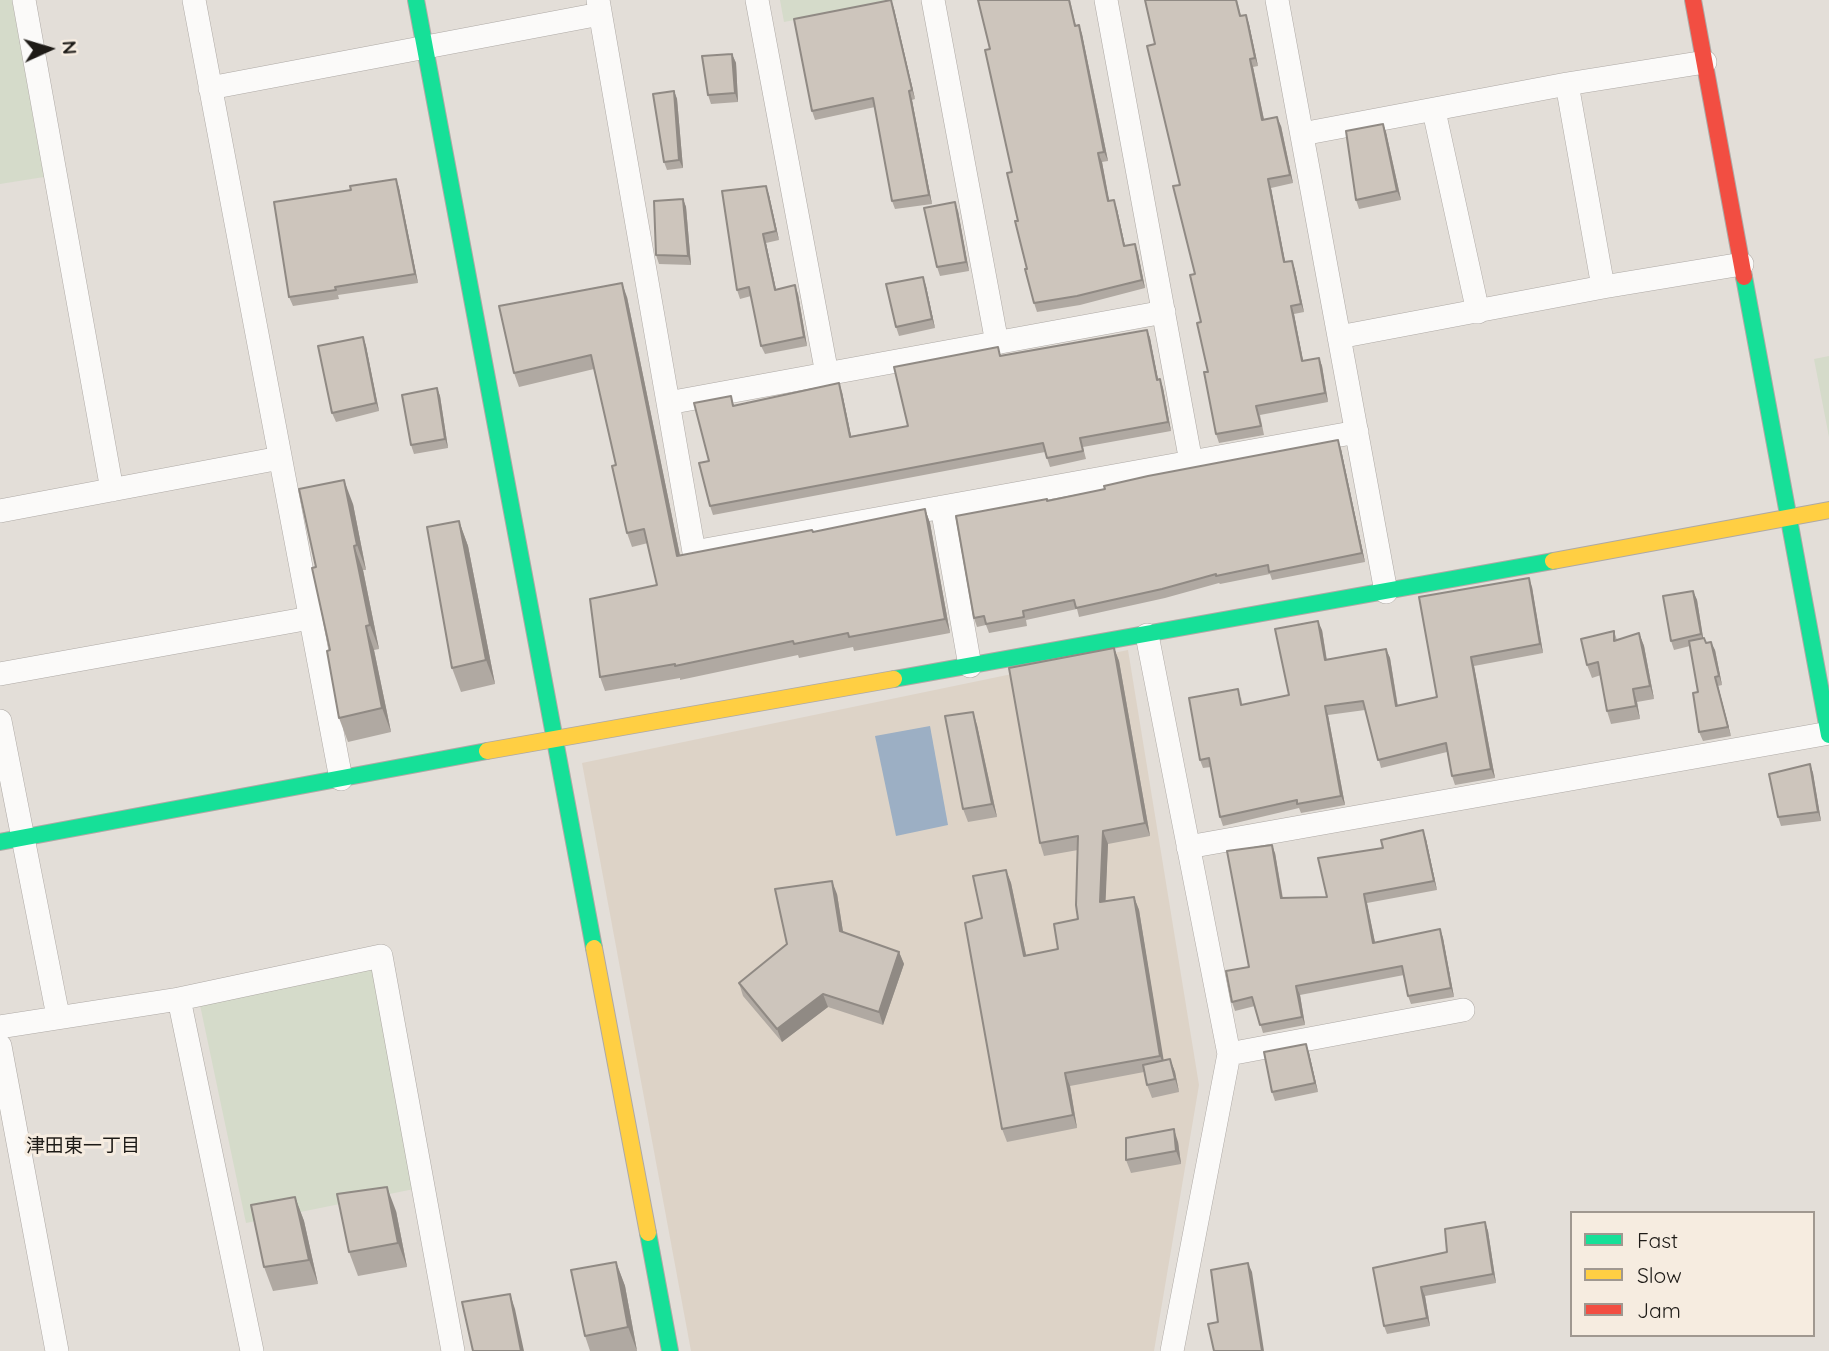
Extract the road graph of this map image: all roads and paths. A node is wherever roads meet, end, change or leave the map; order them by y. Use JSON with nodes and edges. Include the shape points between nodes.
{"nodes":[{"id":1,"x":24,"y":0,"type":"edge"},
{"id":2,"x":194,"y":0,"type":"edge"},
{"id":3,"x":416,"y":0,"type":"edge"},
{"id":4,"x":757,"y":0,"type":"edge"},
{"id":5,"x":933,"y":0,"type":"edge"},
{"id":6,"x":1106,"y":0,"type":"edge"},
{"id":7,"x":1277,"y":0,"type":"edge"},
{"id":8,"x":1693,"y":0,"type":"edge"},
{"id":9,"x":599,"y":7,"type":"edge"},
{"id":10,"x":425,"y":47,"type":"junction"},
{"id":11,"x":1705,"y":62,"type":"junction"},
{"id":12,"x":1567,"y":84,"type":"junction"},
{"id":13,"x":210,"y":88,"type":"junction"},
{"id":14,"x":1434,"y":111,"type":"junction"},
{"id":15,"x":1302,"y":134,"type":"junction"},
{"id":16,"x":1742,"y":264,"type":"junction"},
{"id":17,"x":1603,"y":287,"type":"junction"},
{"id":18,"x":1164,"y":312,"type":"junction"},
{"id":19,"x":1478,"y":312,"type":"junction"},
{"id":20,"x":1339,"y":337,"type":"junction"},
{"id":21,"x":997,"y":343,"type":"junction"},
{"id":22,"x":827,"y":374,"type":"junction"},
{"id":23,"x":668,"y":402,"type":"junction"},
{"id":24,"x":1357,"y":432,"type":"junction"},
{"id":25,"x":280,"y":458,"type":"junction"},
{"id":26,"x":1191,"y":462,"type":"junction"},
{"id":27,"x":112,"y":490,"type":"junction"},
{"id":28,"x":942,"y":507,"type":"junction"},
{"id":29,"x":1829,"y":510,"type":"edge"},
{"id":30,"x":0,"y":511,"type":"edge"},
{"id":31,"x":1788,"y":517,"type":"junction"},
{"id":32,"x":1386,"y":592,"type":"junction"},
{"id":33,"x":310,"y":618,"type":"junction"},
{"id":34,"x":1147,"y":635,"type":"junction"},
{"id":35,"x":970,"y":666,"type":"junction"},
{"id":36,"x":0,"y":674,"type":"edge"},
{"id":37,"x":0,"y":721,"type":"edge"},
{"id":38,"x":1829,"y":734,"type":"edge"},
{"id":39,"x":554,"y":739,"type":"junction"},
{"id":40,"x":341,"y":779,"type":"junction"},
{"id":41,"x":23,"y":838,"type":"junction"},
{"id":42,"x":0,"y":842,"type":"edge"},
{"id":43,"x":1188,"y":847,"type":"junction"},
{"id":44,"x":179,"y":999,"type":"junction"},
{"id":45,"x":1463,"y":1010,"type":"dead end"},
{"id":46,"x":58,"y":1016,"type":"junction"},
{"id":47,"x":0,"y":1027,"type":"edge"},
{"id":48,"x":0,"y":1046,"type":"edge"},
{"id":49,"x":1229,"y":1054,"type":"junction"},
{"id":50,"x":57,"y":1351,"type":"edge"},
{"id":51,"x":252,"y":1351,"type":"edge"},
{"id":52,"x":453,"y":1351,"type":"edge"},
{"id":53,"x":670,"y":1351,"type":"edge"},
{"id":54,"x":1172,"y":1351,"type":"edge"}],
"edges":[{"from":1,"to":27,"type":"street"},
{"from":2,"to":13,"type":"street"},
{"from":3,"to":10,"type":"street"},
{"from":4,"to":22,"type":"street"},
{"from":5,"to":21,"type":"street"},
{"from":6,"to":18,"type":"street"},
{"from":7,"to":15,"type":"street"},
{"from":8,"to":11,"type":"street"},
{"from":9,"to":10,"type":"street"},
{"from":9,"to":23,"type":"street"},
{"from":10,"to":13,"type":"street"},
{"from":10,"to":39,"type":"street"},
{"from":11,"to":12,"type":"street"},
{"from":11,"to":16,"type":"street"},
{"from":12,"to":14,"type":"street"},
{"from":12,"to":17,"type":"street"},
{"from":13,"to":25,"type":"street"},
{"from":14,"to":15,"type":"street"},
{"from":14,"to":19,"type":"street"},
{"from":15,"to":20,"type":"street"},
{"from":16,"to":17,"type":"street"},
{"from":16,"to":31,"type":"street"},
{"from":17,"to":19,"type":"street"},
{"from":18,"to":21,"type":"street"},
{"from":18,"to":26,"type":"street"},
{"from":19,"to":20,"type":"street"},
{"from":20,"to":24,"type":"street"},
{"from":21,"to":22,"type":"street"},
{"from":22,"to":23,"type":"street"},
{"from":23,"to":28,"type":"street","via":[[694,552]]},
{"from":24,"to":26,"type":"street"},
{"from":24,"to":32,"type":"street"},
{"from":25,"to":27,"type":"street"},
{"from":25,"to":33,"type":"street"},
{"from":26,"to":28,"type":"street"},
{"from":27,"to":30,"type":"street"},
{"from":28,"to":35,"type":"street"},
{"from":29,"to":31,"type":"street"},
{"from":31,"to":32,"type":"street"},
{"from":31,"to":38,"type":"street"},
{"from":32,"to":34,"type":"street"},
{"from":33,"to":36,"type":"street"},
{"from":33,"to":40,"type":"street"},
{"from":34,"to":35,"type":"street"},
{"from":34,"to":43,"type":"street"},
{"from":35,"to":39,"type":"street"},
{"from":37,"to":41,"type":"street"},
{"from":38,"to":43,"type":"street"},
{"from":39,"to":40,"type":"street"},
{"from":39,"to":53,"type":"street"},
{"from":40,"to":41,"type":"street"},
{"from":41,"to":42,"type":"street"},
{"from":41,"to":46,"type":"street"},
{"from":43,"to":49,"type":"street"},
{"from":44,"to":46,"type":"street"},
{"from":44,"to":51,"type":"street"},
{"from":44,"to":52,"type":"street","via":[[381,956]]},
{"from":45,"to":49,"type":"street"},
{"from":46,"to":47,"type":"street"},
{"from":48,"to":50,"type":"street"},
{"from":49,"to":54,"type":"street"}]}
